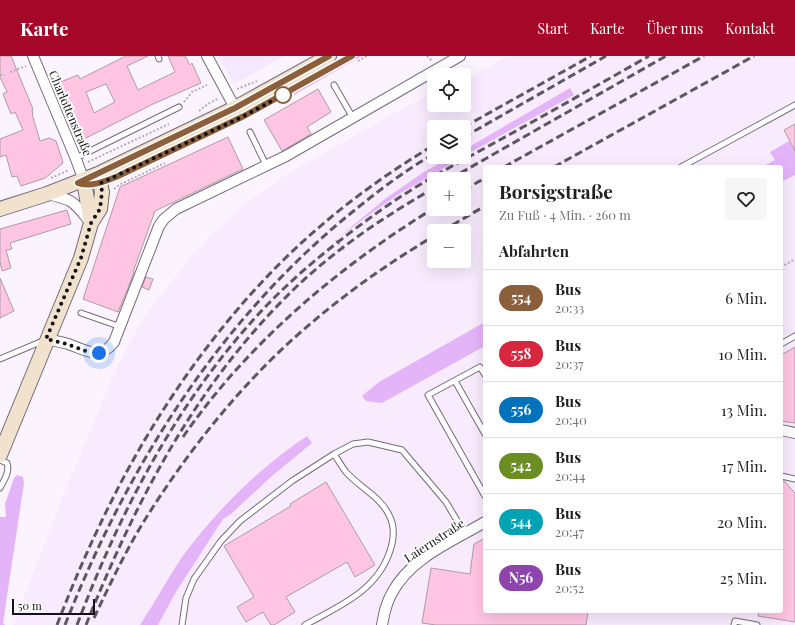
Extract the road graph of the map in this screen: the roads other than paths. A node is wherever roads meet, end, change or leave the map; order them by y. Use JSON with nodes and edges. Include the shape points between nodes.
{"nodes":[{"id":1,"x":206,"y":56,"type":"edge"},
{"id":2,"x":328,"y":56,"type":"edge"},
{"id":3,"x":352,"y":56,"type":"edge"},
{"id":4,"x":460,"y":56,"type":"edge"},
{"id":5,"x":34,"y":59,"type":"edge"},
{"id":6,"x":334,"y":85,"type":"dead end"},
{"id":7,"x":795,"y":106,"type":"edge"},
{"id":8,"x":179,"y":107,"type":"road end"},
{"id":9,"x":235,"y":108,"type":"junction"},
{"id":10,"x":353,"y":118,"type":"junction"},
{"id":11,"x":250,"y":132,"type":"dead end"},
{"id":12,"x":78,"y":162,"type":"junction"},
{"id":13,"x":685,"y":165,"type":"edge"},
{"id":14,"x":267,"y":167,"type":"junction"},
{"id":15,"x":99,"y":179,"type":"junction"},
{"id":16,"x":82,"y":183,"type":"junction"},
{"id":17,"x":47,"y":194,"type":"junction"},
{"id":18,"x":0,"y":209,"type":"edge"},
{"id":19,"x":91,"y":223,"type":"junction"},
{"id":20,"x":82,"y":313,"type":"dead end"},
{"id":21,"x":121,"y":327,"type":"junction"},
{"id":22,"x":795,"y":336,"type":"edge"},
{"id":23,"x":46,"y":339,"type":"junction"},
{"id":24,"x":783,"y":343,"type":"edge"},
{"id":25,"x":0,"y":359,"type":"edge"},
{"id":26,"x":483,"y":366,"type":"edge"},
{"id":27,"x":455,"y":381,"type":"junction"},
{"id":28,"x":483,"y":430,"type":"edge"},
{"id":29,"x":783,"y":430,"type":"edge"},
{"id":30,"x":795,"y":432,"type":"edge"},
{"id":31,"x":1,"y":448,"type":"edge"},
{"id":32,"x":334,"y":454,"type":"junction"},
{"id":33,"x":0,"y":460,"type":"edge"},
{"id":34,"x":783,"y":476,"type":"edge"},
{"id":35,"x":795,"y":479,"type":"edge"},
{"id":36,"x":0,"y":488,"type":"edge"},
{"id":37,"x":483,"y":492,"type":"edge"},
{"id":38,"x":483,"y":523,"type":"edge"},
{"id":39,"x":466,"y":534,"type":"junction"},
{"id":40,"x":182,"y":625,"type":"edge"},
{"id":41,"x":305,"y":625,"type":"edge"},
{"id":42,"x":382,"y":625,"type":"edge"},
{"id":43,"x":734,"y":625,"type":"edge"},
{"id":44,"x":757,"y":625,"type":"edge"}],
"edges":[{"from":1,"to":9,"type":"street"},
{"from":2,"to":9,"type":"street"},
{"from":3,"to":15,"type":"lane","via":[[244,116]]},
{"from":4,"to":10,"type":"street"},
{"from":5,"to":12,"type":"street","name":"Charlottenstraße"},
{"from":6,"to":10,"type":"lane"},
{"from":7,"to":13,"type":"lane"},
{"from":8,"to":12,"type":"lane"},
{"from":9,"to":15,"type":"street"},
{"from":10,"to":14,"type":"street"},
{"from":11,"to":14,"type":"lane"},
{"from":12,"to":16,"type":"street","name":"Charlottenstraße"},
{"from":14,"to":21,"type":"street","via":[[176,209],[164,219],[159,226]]},
{"from":15,"to":16,"type":"street"},
{"from":15,"to":19,"type":"street","via":[[102,192],[100,209]]},
{"from":16,"to":17,"type":"street"},
{"from":16,"to":19,"type":"street"},
{"from":17,"to":18,"type":"street"},
{"from":17,"to":19,"type":"street","via":[[65,198],[75,204]]},
{"from":19,"to":23,"type":"street","via":[[81,258]]},
{"from":20,"to":21,"type":"lane"},
{"from":21,"to":23,"type":"street","via":[[111,346],[99,353],[91,353]]},
{"from":22,"to":24,"type":"lane"},
{"from":23,"to":25,"type":"lane"},
{"from":23,"to":31,"type":"street"},
{"from":26,"to":27,"type":"lane"},
{"from":27,"to":28,"type":"lane"},
{"from":27,"to":37,"type":"lane","via":[[428,395]]},
{"from":29,"to":30,"type":"street"},
{"from":32,"to":39,"type":"lane","via":[[353,444],[368,442],[402,450],[446,502]]},
{"from":32,"to":40,"type":"lane","via":[[292,481],[221,540],[194,579],[186,598]]},
{"from":32,"to":41,"type":"lane","via":[[346,472],[374,496],[389,514],[393,526],[392,544],[386,562],[375,579],[357,596]]},
{"from":33,"to":36,"type":"lane","via":[[7,463],[8,468]]},
{"from":34,"to":35,"type":"lane"},
{"from":38,"to":39,"type":"street","name":"Laiernstraße"},
{"from":39,"to":42,"type":"street","name":"Laiernstraße","via":[[423,559],[401,579],[384,611]]},
{"from":43,"to":44,"type":"lane","via":[[734,622]]}]}
